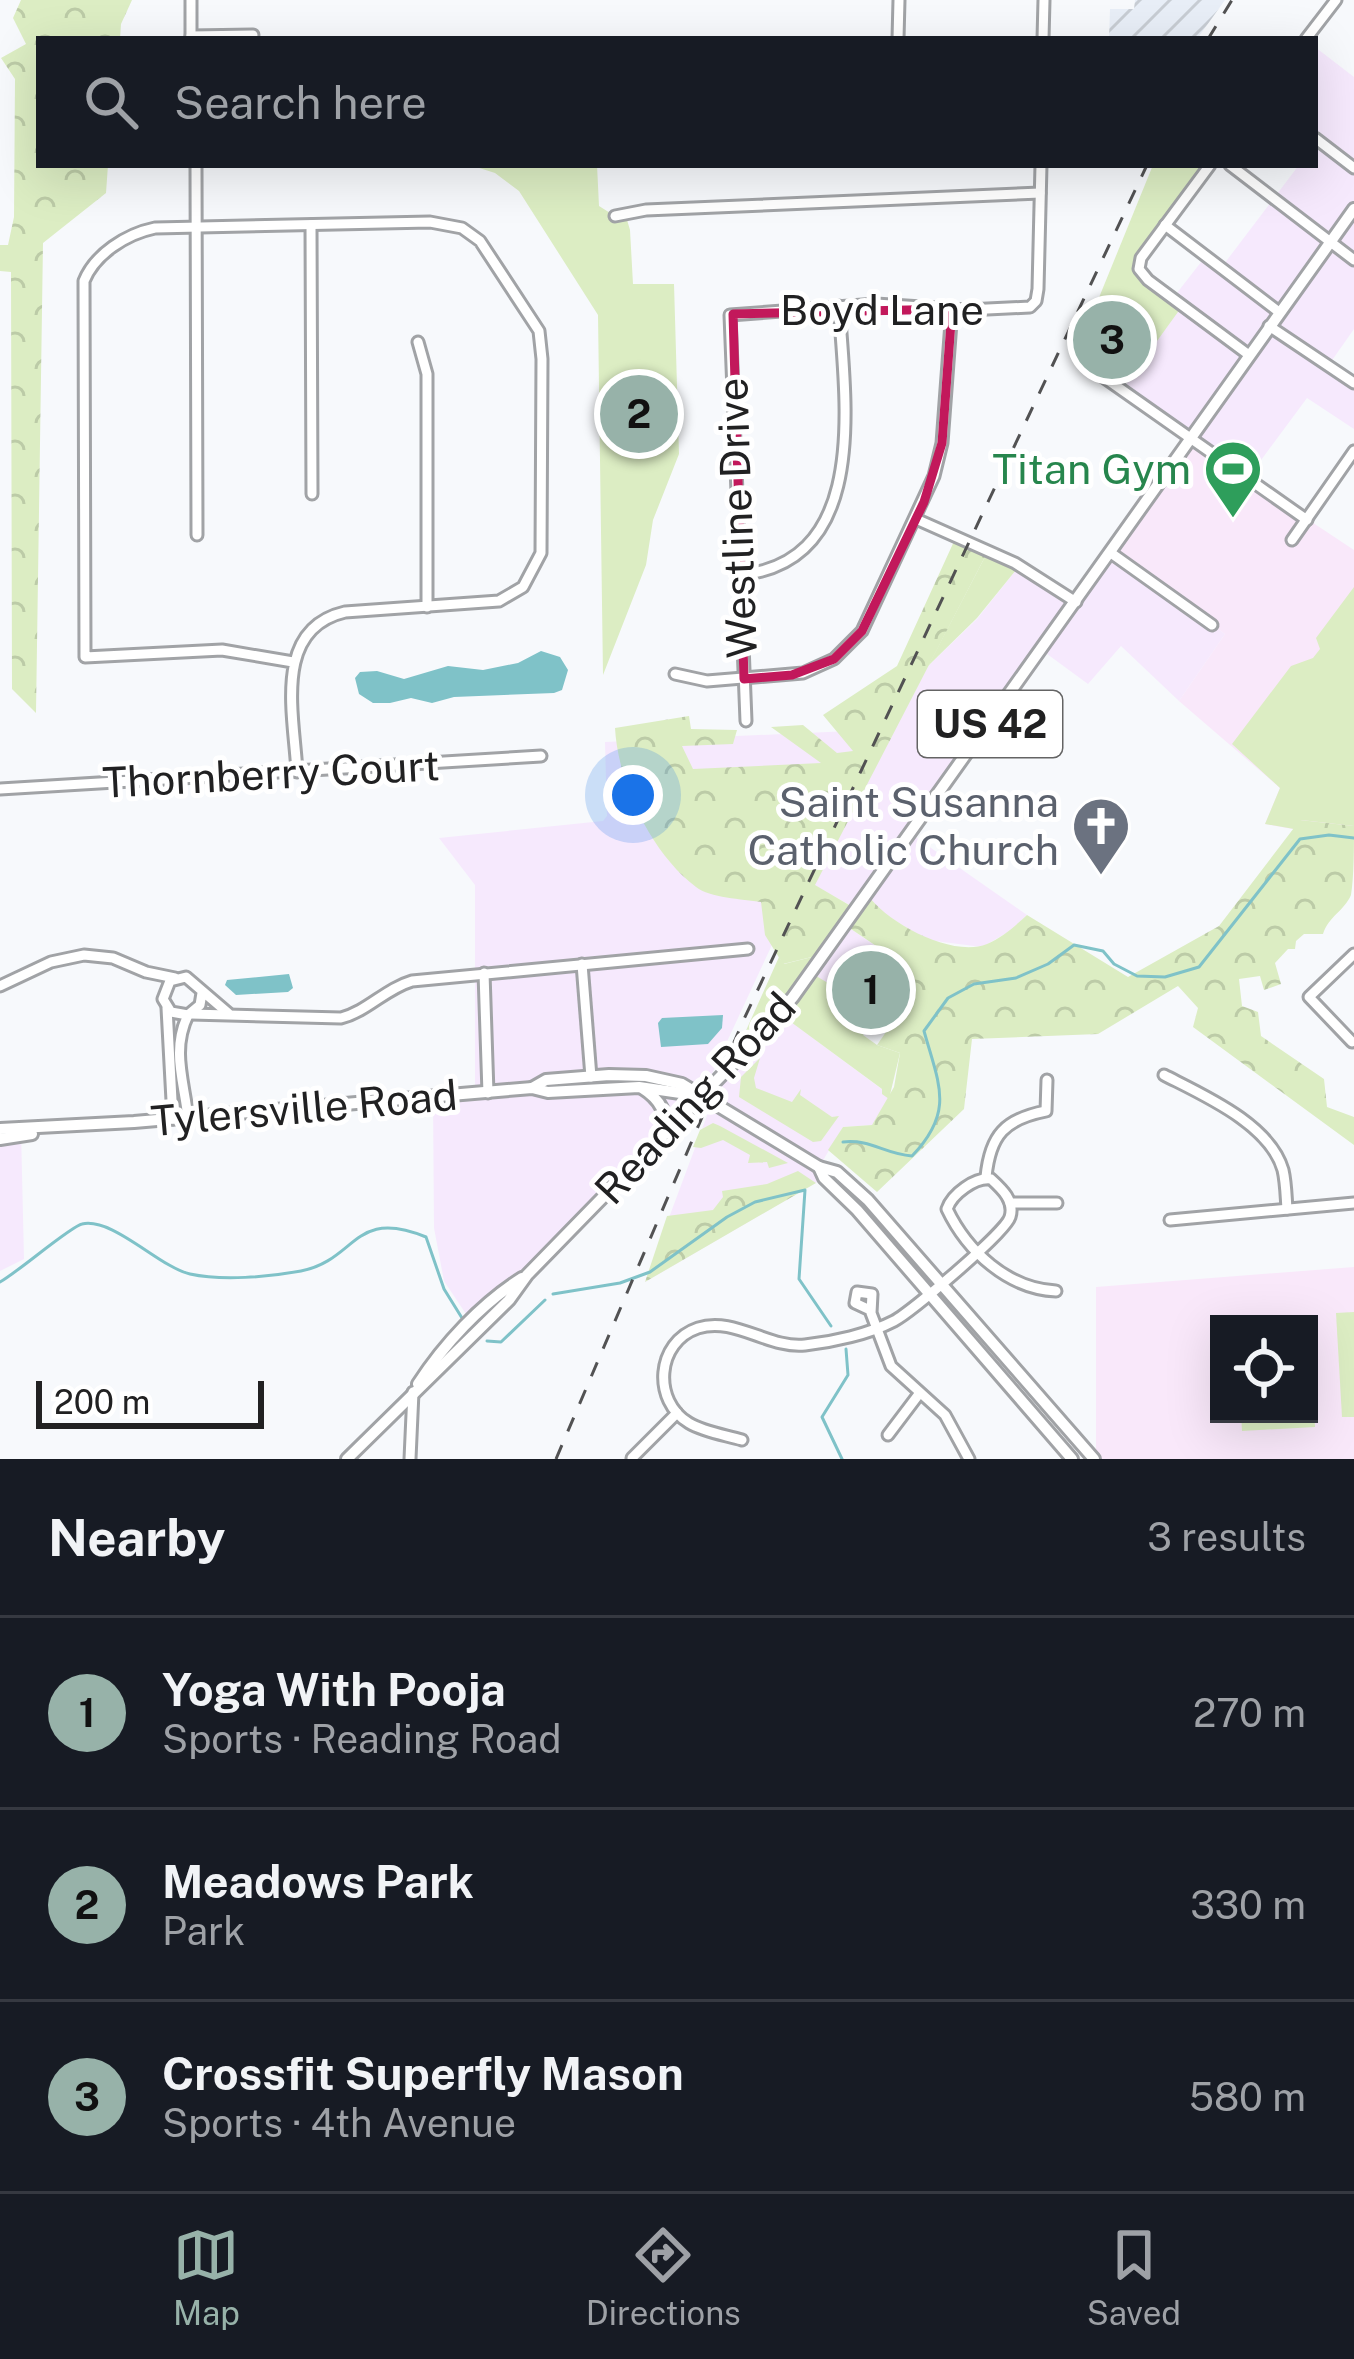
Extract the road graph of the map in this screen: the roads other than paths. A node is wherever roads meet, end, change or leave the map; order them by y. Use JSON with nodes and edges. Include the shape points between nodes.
{"nodes":[{"id":1,"x":191,"y":0,"type":"edge"},
{"id":2,"x":899,"y":0,"type":"edge"},
{"id":3,"x":1044,"y":0,"type":"edge"},
{"id":4,"x":1336,"y":0,"type":"edge"},
{"id":5,"x":253,"y":34,"type":"dead end"},
{"id":6,"x":191,"y":36,"type":"edge"},
{"id":7,"x":212,"y":36,"type":"edge"},
{"id":8,"x":898,"y":36,"type":"edge"},
{"id":9,"x":1043,"y":36,"type":"edge"},
{"id":10,"x":1308,"y":36,"type":"edge"},
{"id":11,"x":1318,"y":140,"type":"edge"},
{"id":12,"x":196,"y":168,"type":"edge"},
{"id":13,"x":1041,"y":168,"type":"edge"},
{"id":14,"x":1208,"y":168,"type":"edge"},
{"id":15,"x":1234,"y":168,"type":"edge"},
{"id":16,"x":1354,"y":168,"type":"edge"},
{"id":17,"x":1040,"y":193,"type":"junction"},
{"id":18,"x":1354,"y":209,"type":"edge"},
{"id":19,"x":615,"y":216,"type":"dead end"},
{"id":20,"x":311,"y":225,"type":"junction"},
{"id":21,"x":1165,"y":225,"type":"junction"},
{"id":22,"x":196,"y":227,"type":"junction"},
{"id":23,"x":1330,"y":242,"type":"junction"},
{"id":24,"x":1354,"y":260,"type":"edge"},
{"id":25,"x":839,"y":306,"type":"junction"},
{"id":26,"x":952,"y":309,"type":"junction"},
{"id":27,"x":1279,"y":312,"type":"junction"},
{"id":28,"x":730,"y":315,"type":"joint"},
{"id":29,"x":1269,"y":326,"type":"junction"},
{"id":30,"x":418,"y":342,"type":"dead end"},
{"id":31,"x":1249,"y":355,"type":"junction"},
{"id":32,"x":1085,"y":364,"type":"dead end"},
{"id":33,"x":1354,"y":383,"type":"edge"},
{"id":34,"x":1188,"y":440,"type":"junction"},
{"id":35,"x":1354,"y":451,"type":"edge"},
{"id":36,"x":313,"y":494,"type":"dead end"},
{"id":37,"x":916,"y":519,"type":"junction"},
{"id":38,"x":1306,"y":520,"type":"junction"},
{"id":39,"x":197,"y":536,"type":"dead end"},
{"id":40,"x":1292,"y":540,"type":"dead end"},
{"id":41,"x":1111,"y":553,"type":"junction"},
{"id":42,"x":739,"y":574,"type":"junction"},
{"id":43,"x":1076,"y":602,"type":"junction"},
{"id":44,"x":427,"y":607,"type":"junction"},
{"id":45,"x":1212,"y":625,"type":"dead end"},
{"id":46,"x":293,"y":662,"type":"junction"},
{"id":47,"x":675,"y":674,"type":"dead end"},
{"id":48,"x":744,"y":680,"type":"junction"},
{"id":49,"x":746,"y":721,"type":"dead end"},
{"id":50,"x":541,"y":756,"type":"dead end"},
{"id":51,"x":297,"y":772,"type":"junction"},
{"id":52,"x":0,"y":789,"type":"edge"},
{"id":53,"x":748,"y":949,"type":"dead end"},
{"id":54,"x":1354,"y":954,"type":"edge"},
{"id":55,"x":582,"y":964,"type":"junction"},
{"id":56,"x":146,"y":972,"type":"junction"},
{"id":57,"x":480,"y":973,"type":"junction"},
{"id":58,"x":175,"y":978,"type":"junction"},
{"id":59,"x":0,"y":986,"type":"edge"},
{"id":60,"x":202,"y":993,"type":"junction"},
{"id":61,"x":163,"y":994,"type":"junction"},
{"id":62,"x":167,"y":1008,"type":"junction"},
{"id":63,"x":228,"y":1012,"type":"junction"},
{"id":64,"x":189,"y":1015,"type":"junction"},
{"id":65,"x":1352,"y":1042,"type":"edge"},
{"id":66,"x":591,"y":1076,"type":"junction"},
{"id":67,"x":1164,"y":1076,"type":"dead end"},
{"id":68,"x":1047,"y":1080,"type":"dead end"},
{"id":69,"x":639,"y":1087,"type":"junction"},
{"id":70,"x":532,"y":1088,"type":"junction"},
{"id":71,"x":488,"y":1093,"type":"junction"},
{"id":72,"x":701,"y":1096,"type":"junction"},
{"id":73,"x":188,"y":1118,"type":"junction"},
{"id":74,"x":173,"y":1119,"type":"junction"},
{"id":75,"x":76,"y":1126,"type":"junction"},
{"id":76,"x":0,"y":1129,"type":"edge"},
{"id":77,"x":661,"y":1138,"type":"junction"},
{"id":78,"x":0,"y":1139,"type":"edge"},
{"id":79,"x":986,"y":1178,"type":"junction"},
{"id":80,"x":1010,"y":1203,"type":"junction"},
{"id":81,"x":1057,"y":1203,"type":"dead end"},
{"id":82,"x":1354,"y":1203,"type":"edge"},
{"id":83,"x":1287,"y":1209,"type":"junction"},
{"id":84,"x":1170,"y":1220,"type":"dead end"},
{"id":85,"x":979,"y":1251,"type":"junction"},
{"id":86,"x":934,"y":1288,"type":"junction"},
{"id":87,"x":1055,"y":1291,"type":"dead end"},
{"id":88,"x":870,"y":1310,"type":"dead end"},
{"id":89,"x":876,"y":1328,"type":"junction"},
{"id":90,"x":413,"y":1392,"type":"junction"},
{"id":91,"x":920,"y":1394,"type":"junction"},
{"id":92,"x":677,"y":1413,"type":"junction"},
{"id":93,"x":888,"y":1435,"type":"dead end"},
{"id":94,"x":742,"y":1440,"type":"dead end"},
{"id":95,"x":632,"y":1458,"type":"edge"},
{"id":96,"x":347,"y":1459,"type":"edge"},
{"id":97,"x":410,"y":1459,"type":"edge"},
{"id":98,"x":969,"y":1459,"type":"edge"},
{"id":99,"x":1072,"y":1459,"type":"edge"},
{"id":100,"x":1094,"y":1459,"type":"edge"}],
"edges":[{"from":1,"to":6,"type":"street"},
{"from":2,"to":8,"type":"street"},
{"from":3,"to":9,"type":"street"},
{"from":4,"to":10,"type":"street"},
{"from":5,"to":7,"type":"street"},
{"from":11,"to":16,"type":"street"},
{"from":12,"to":22,"type":"street"},
{"from":13,"to":17,"type":"street"},
{"from":14,"to":21,"type":"street"},
{"from":15,"to":23,"type":"street"},
{"from":17,"to":19,"type":"street"},
{"from":17,"to":26,"type":"street","name":"Boyd Lane","via":[[1034,305]]},
{"from":18,"to":23,"type":"main road","name":"Reading Road","number":"US 42"},
{"from":20,"to":22,"type":"street"},
{"from":20,"to":36,"type":"street"},
{"from":20,"to":44,"type":"street","via":[[430,221],[463,228],[488,249],[539,331],[536,569],[499,601]]},
{"from":21,"to":27,"type":"street"},
{"from":21,"to":31,"type":"street","via":[[1139,266],[1148,280]]},
{"from":22,"to":39,"type":"street"},
{"from":22,"to":46,"type":"street","via":[[134,235],[104,254],[84,281],[85,657],[222,650]]},
{"from":23,"to":24,"type":"street"},
{"from":23,"to":27,"type":"main road","name":"Reading Road","number":"US 42"},
{"from":25,"to":26,"type":"street","name":"Boyd Lane"},
{"from":25,"to":28,"type":"street","name":"Boyd Lane"},
{"from":25,"to":42,"type":"street","via":[[846,424],[828,512],[795,560]]},
{"from":26,"to":37,"type":"street","via":[[942,442]]},
{"from":27,"to":29,"type":"main road","name":"Reading Road","number":"US 42"},
{"from":28,"to":42,"type":"street","name":"Westline Drive"},
{"from":29,"to":31,"type":"main road","name":"Reading Road","number":"US 42"},
{"from":29,"to":33,"type":"street"},
{"from":30,"to":44,"type":"street","via":[[427,374]]},
{"from":31,"to":34,"type":"main road","name":"Reading Road","number":"US 42"},
{"from":32,"to":34,"type":"street"},
{"from":34,"to":38,"type":"street"},
{"from":34,"to":41,"type":"main road","name":"Reading Road","number":"US 42"},
{"from":35,"to":38,"type":"street"},
{"from":37,"to":43,"type":"street","via":[[1015,562]]},
{"from":37,"to":48,"type":"street","via":[[868,622],[843,652],[803,673]]},
{"from":38,"to":40,"type":"street"},
{"from":41,"to":43,"type":"main road","name":"Reading Road","number":"US 42"},
{"from":41,"to":45,"type":"street"},
{"from":42,"to":48,"type":"street","name":"Westline Drive"},
{"from":43,"to":72,"type":"main road","name":"Reading Road","number":"US 42","via":[[793,997]]},
{"from":44,"to":46,"type":"street","via":[[328,616],[309,629]]},
{"from":46,"to":51,"type":"street"},
{"from":47,"to":48,"type":"street"},
{"from":48,"to":49,"type":"street","name":"Westline Drive"},
{"from":50,"to":51,"type":"street","name":"Thornberry Court"},
{"from":51,"to":52,"type":"street","name":"Thornberry Court"},
{"from":53,"to":55,"type":"street"},
{"from":54,"to":65,"type":"street","via":[[1310,998]]},
{"from":55,"to":57,"type":"street"},
{"from":55,"to":66,"type":"street"},
{"from":56,"to":58,"type":"street"},
{"from":56,"to":59,"type":"street","via":[[84,955]]},
{"from":56,"to":61,"type":"street"},
{"from":57,"to":63,"type":"street","via":[[402,984],[341,1018]]},
{"from":57,"to":71,"type":"street"},
{"from":58,"to":60,"type":"street","via":[[192,979]]},
{"from":58,"to":61,"type":"street"},
{"from":60,"to":63,"type":"street"},
{"from":60,"to":64,"type":"street"},
{"from":61,"to":62,"type":"street"},
{"from":62,"to":64,"type":"street"},
{"from":62,"to":74,"type":"street"},
{"from":63,"to":64,"type":"street"},
{"from":64,"to":73,"type":"street","via":[[177,1052]]},
{"from":66,"to":70,"type":"main road","name":"Tylersville Road"},
{"from":66,"to":72,"type":"main road","name":"Tylersville Road","via":[[658,1078]]},
{"from":67,"to":83,"type":"street","via":[[1216,1101],[1270,1146]]},
{"from":68,"to":79,"type":"street","via":[[1046,1111],[1022,1116],[996,1138]]},
{"from":69,"to":70,"type":"main road","name":"Tylersville Road"},
{"from":69,"to":72,"type":"main road","name":"Tylersville Road"},
{"from":69,"to":77,"type":"main road","via":[[664,1112]]},
{"from":70,"to":71,"type":"main road","name":"Tylersville Road"},
{"from":71,"to":73,"type":"main road","name":"Tylersville Road"},
{"from":72,"to":77,"type":"main road","name":"Reading Road","number":"US 42"},
{"from":72,"to":86,"type":"main road","name":"Tylersville Road","via":[[819,1167]]},
{"from":73,"to":74,"type":"main road","name":"Tylersville Road"},
{"from":74,"to":75,"type":"main road","name":"Tylersville Road"},
{"from":75,"to":76,"type":"main road","name":"Tylersville Road"},
{"from":75,"to":78,"type":"main road","name":"Tylersville Road"},
{"from":77,"to":90,"type":"main road","name":"Reading Road","number":"US 42"},
{"from":79,"to":80,"type":"street"},
{"from":79,"to":85,"type":"street","via":[[947,1209]]},
{"from":80,"to":81,"type":"street"},
{"from":80,"to":85,"type":"street","via":[[1006,1225]]},
{"from":82,"to":83,"type":"street"},
{"from":83,"to":84,"type":"street"},
{"from":85,"to":86,"type":"street"},
{"from":85,"to":87,"type":"street","via":[[1016,1283]]},
{"from":86,"to":89,"type":"street"},
{"from":86,"to":99,"type":"main road","name":"Tylersville Road"},
{"from":86,"to":100,"type":"main road","name":"Tylersville Road"},
{"from":88,"to":89,"type":"street"},
{"from":89,"to":91,"type":"street","via":[[891,1366]]},
{"from":89,"to":92,"type":"street","via":[[794,1345],[722,1326],[699,1328],[665,1363],[664,1391]]},
{"from":90,"to":96,"type":"main road","name":"Reading Road","number":"US 42"},
{"from":90,"to":97,"type":"street"},
{"from":91,"to":93,"type":"street"},
{"from":91,"to":98,"type":"street","via":[[948,1420]]},
{"from":92,"to":94,"type":"street"},
{"from":92,"to":95,"type":"street"}]}
